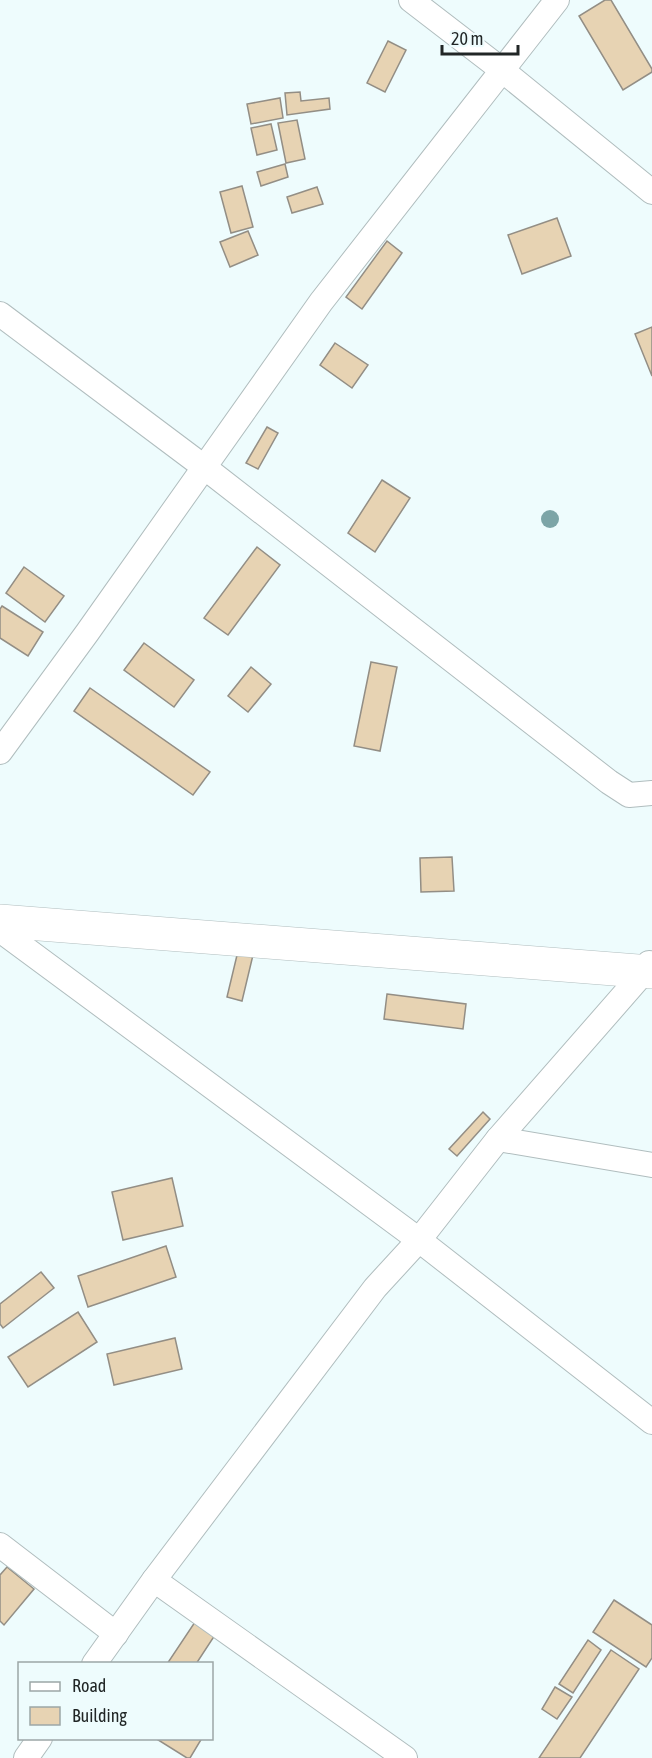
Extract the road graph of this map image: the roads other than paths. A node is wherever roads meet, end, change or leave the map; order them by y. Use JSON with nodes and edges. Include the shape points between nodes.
{"nodes":[{"id":1,"x":411,"y":0,"type":"edge"},
{"id":2,"x":557,"y":0,"type":"edge"},
{"id":3,"x":501,"y":70,"type":"junction"},
{"id":4,"x":652,"y":192,"type":"edge"},
{"id":5,"x":0,"y":314,"type":"edge"},
{"id":6,"x":204,"y":467,"type":"junction"},
{"id":7,"x":0,"y":752,"type":"edge"},
{"id":8,"x":652,"y":793,"type":"edge"},
{"id":9,"x":0,"y":921,"type":"edge"},
{"id":10,"x":0,"y":930,"type":"edge"},
{"id":11,"x":649,"y":967,"type":"edge"},
{"id":12,"x":498,"y":1139,"type":"junction"},
{"id":13,"x":652,"y":1165,"type":"edge"},
{"id":14,"x":419,"y":1240,"type":"junction"},
{"id":15,"x":652,"y":1422,"type":"edge"},
{"id":16,"x":0,"y":1545,"type":"edge"},
{"id":17,"x":154,"y":1580,"type":"junction"},
{"id":18,"x":116,"y":1634,"type":"junction"},
{"id":19,"x":95,"y":1662,"type":"edge"},
{"id":20,"x":405,"y":1758,"type":"edge"}],
"edges":[{"from":1,"to":3,"type":"street"},
{"from":2,"to":3,"type":"street"},
{"from":3,"to":4,"type":"street"},
{"from":3,"to":6,"type":"street","via":[[321,302]]},
{"from":5,"to":6,"type":"street"},
{"from":6,"to":7,"type":"street"},
{"from":6,"to":8,"type":"street","via":[[609,782],[629,795]]},
{"from":9,"to":11,"type":"main road"},
{"from":10,"to":14,"type":"street"},
{"from":11,"to":12,"type":"street"},
{"from":12,"to":13,"type":"street"},
{"from":12,"to":14,"type":"street"},
{"from":14,"to":15,"type":"street"},
{"from":14,"to":17,"type":"street","via":[[375,1288]]},
{"from":16,"to":18,"type":"street"},
{"from":17,"to":18,"type":"street"},
{"from":17,"to":20,"type":"street"},
{"from":18,"to":19,"type":"street"}]}
